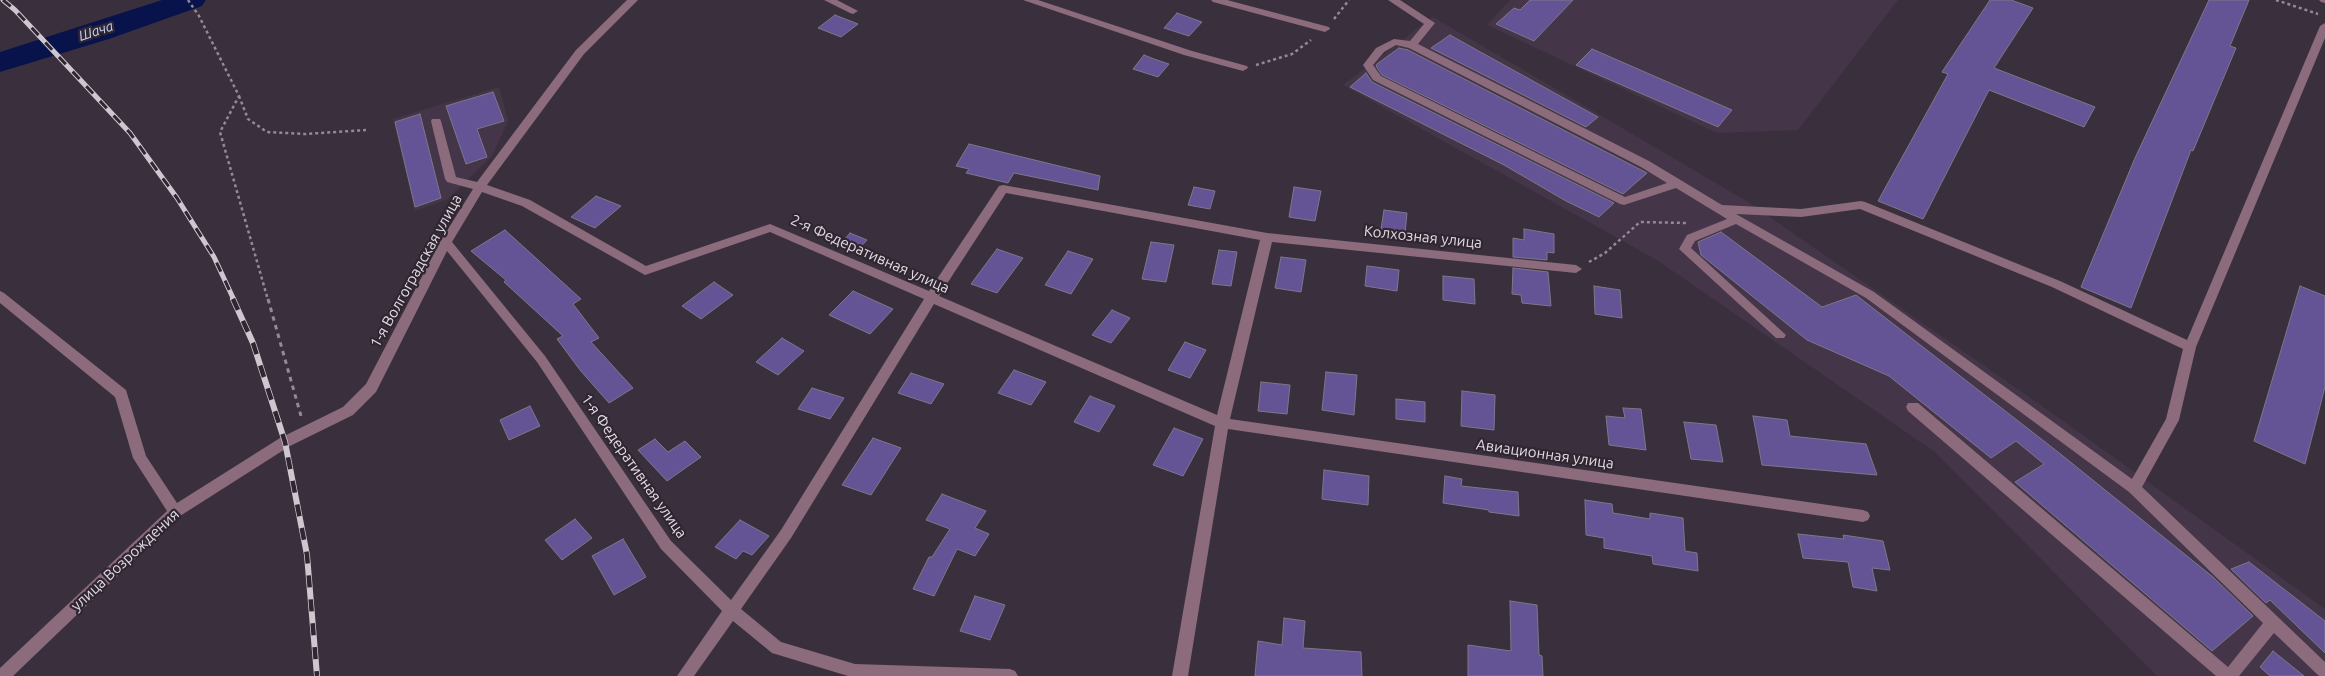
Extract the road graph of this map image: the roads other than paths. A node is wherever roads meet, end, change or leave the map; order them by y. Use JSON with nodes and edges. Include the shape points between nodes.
{"nodes":[{"id":1,"x":633,"y":0,"type":"edge"},
{"id":2,"x":829,"y":0,"type":"edge"},
{"id":3,"x":1028,"y":0,"type":"edge"},
{"id":4,"x":1216,"y":0,"type":"edge"},
{"id":5,"x":1392,"y":0,"type":"edge"},
{"id":6,"x":853,"y":10,"type":"dead end"},
{"id":7,"x":2325,"y":26,"type":"edge"},
{"id":8,"x":1325,"y":29,"type":"road end"},
{"id":9,"x":1412,"y":44,"type":"junction"},
{"id":10,"x":1243,"y":68,"type":"road end"},
{"id":11,"x":436,"y":120,"type":"dead end"},
{"id":12,"x":1678,"y":183,"type":"junction"},
{"id":13,"x":479,"y":188,"type":"junction"},
{"id":14,"x":1719,"y":209,"type":"junction"},
{"id":15,"x":1738,"y":219,"type":"junction"},
{"id":16,"x":1267,"y":237,"type":"junction"},
{"id":17,"x":446,"y":242,"type":"junction"},
{"id":18,"x":1576,"y":270,"type":"road end"},
{"id":19,"x":0,"y":296,"type":"edge"},
{"id":20,"x":931,"y":298,"type":"junction"},
{"id":21,"x":1780,"y":335,"type":"dead end"},
{"id":22,"x":2190,"y":347,"type":"junction"},
{"id":23,"x":1913,"y":407,"type":"dead end"},
{"id":24,"x":1222,"y":423,"type":"junction"},
{"id":25,"x":285,"y":442,"type":"joint"},
{"id":26,"x":2134,"y":488,"type":"junction"},
{"id":27,"x":175,"y":512,"type":"junction"},
{"id":28,"x":1863,"y":516,"type":"dead end"},
{"id":29,"x":732,"y":611,"type":"junction"},
{"id":30,"x":2274,"y":622,"type":"junction"},
{"id":31,"x":2325,"y":672,"type":"edge"},
{"id":32,"x":2,"y":676,"type":"edge"},
{"id":33,"x":685,"y":676,"type":"edge"},
{"id":34,"x":1010,"y":676,"type":"edge"},
{"id":35,"x":1180,"y":676,"type":"edge"},
{"id":36,"x":2228,"y":676,"type":"edge"}],
"edges":[{"from":1,"to":13,"type":"street","name":"1-я Волгоградская улица","via":[[580,52]]},
{"from":2,"to":6,"type":"street"},
{"from":3,"to":10,"type":"street"},
{"from":4,"to":8,"type":"street"},
{"from":5,"to":9,"type":"street","via":[[1430,23]]},
{"from":7,"to":22,"type":"street"},
{"from":9,"to":12,"type":"street"},
{"from":9,"to":12,"type":"street","via":[[1394,42],[1380,50],[1368,65],[1378,78],[1624,201]]},
{"from":11,"to":13,"type":"street","name":"2-я Федеративная улица","via":[[451,179]]},
{"from":12,"to":14,"type":"street"},
{"from":13,"to":17,"type":"street","name":"1-я Волгоградская улица"},
{"from":13,"to":20,"type":"street","name":"2-я Федеративная улица","via":[[526,203],[645,271],[770,228]]},
{"from":14,"to":15,"type":"street"},
{"from":14,"to":22,"type":"street","via":[[1801,213],[1861,205],[2056,284]]},
{"from":15,"to":21,"type":"street","via":[[1691,238],[1685,249]]},
{"from":15,"to":26,"type":"street","via":[[1870,295]]},
{"from":16,"to":18,"type":"street","name":"Колхозная улица"},
{"from":16,"to":20,"type":"street","via":[[1003,189]]},
{"from":16,"to":24,"type":"street"},
{"from":17,"to":25,"type":"street","name":"1-я Волгоградская улица","via":[[370,388],[348,411]]},
{"from":17,"to":29,"type":"street","name":"1-я Федеративная улица","via":[[541,359],[666,545]]},
{"from":19,"to":27,"type":"street","via":[[121,394],[140,458]]},
{"from":20,"to":24,"type":"street","name":"2-я Федеративная улица"},
{"from":20,"to":29,"type":"street","via":[[813,492]]},
{"from":22,"to":26,"type":"street","via":[[2172,420]]},
{"from":23,"to":36,"type":"street"},
{"from":24,"to":28,"type":"street","name":"Авиационная улица"},
{"from":24,"to":35,"type":"street"},
{"from":25,"to":27,"type":"street","name":"улица Возрождения"},
{"from":26,"to":30,"type":"street"},
{"from":27,"to":32,"type":"street","name":"улица Возрождения"},
{"from":29,"to":33,"type":"street"},
{"from":29,"to":34,"type":"street","name":"1-я Федеративная улица","via":[[777,648],[855,671]]},
{"from":30,"to":31,"type":"street"},
{"from":30,"to":36,"type":"street"}]}
